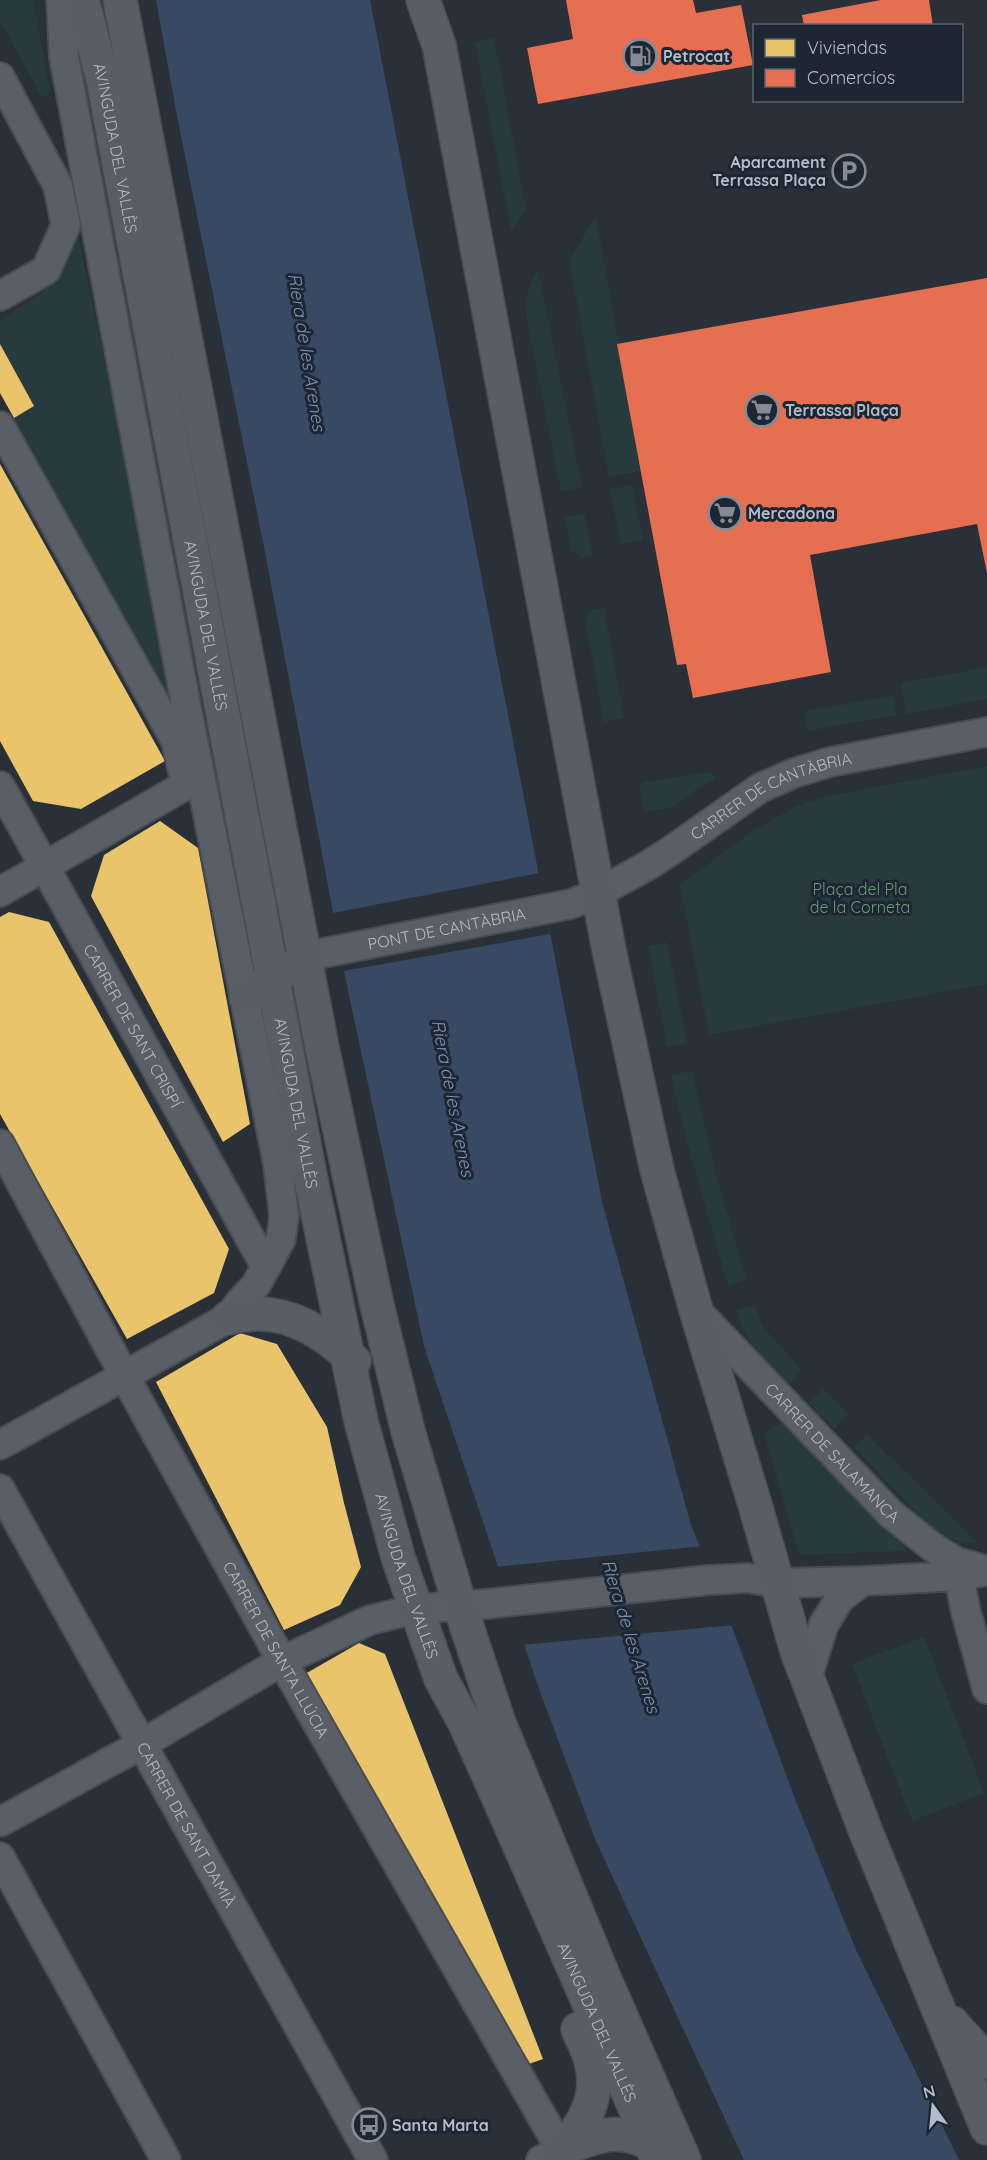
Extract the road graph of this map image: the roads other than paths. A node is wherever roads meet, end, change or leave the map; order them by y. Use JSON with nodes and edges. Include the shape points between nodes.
{"nodes":[{"id":1,"x":61,"y":0,"type":"edge"},
{"id":2,"x":82,"y":0,"type":"edge"},
{"id":3,"x":120,"y":0,"type":"edge"},
{"id":4,"x":423,"y":0,"type":"edge"},
{"id":5,"x":441,"y":0,"type":"edge"},
{"id":6,"x":439,"y":45,"type":"junction"},
{"id":7,"x":0,"y":76,"type":"edge"},
{"id":8,"x":0,"y":296,"type":"edge"},
{"id":9,"x":0,"y":426,"type":"edge"},
{"id":10,"x":987,"y":732,"type":"edge"},
{"id":11,"x":0,"y":786,"type":"edge"},
{"id":12,"x":43,"y":866,"type":"junction"},
{"id":13,"x":0,"y":892,"type":"edge"},
{"id":14,"x":571,"y":902,"type":"junction"},
{"id":15,"x":314,"y":955,"type":"junction"},
{"id":16,"x":273,"y":977,"type":"junction"},
{"id":17,"x":246,"y":998,"type":"junction"},
{"id":18,"x":0,"y":1144,"type":"edge"},
{"id":19,"x":266,"y":1267,"type":"junction"},
{"id":20,"x":696,"y":1310,"type":"junction"},
{"id":21,"x":228,"y":1317,"type":"junction"},
{"id":22,"x":347,"y":1354,"type":"junction"},
{"id":23,"x":124,"y":1375,"type":"junction"},
{"id":24,"x":408,"y":1431,"type":"junction"},
{"id":25,"x":0,"y":1445,"type":"edge"},
{"id":26,"x":0,"y":1489,"type":"edge"},
{"id":27,"x":987,"y":1571,"type":"edge"},
{"id":28,"x":959,"y":1576,"type":"junction"},
{"id":29,"x":863,"y":1581,"type":"junction"},
{"id":30,"x":778,"y":1583,"type":"junction"},
{"id":31,"x":473,"y":1605,"type":"junction"},
{"id":32,"x":415,"y":1609,"type":"junction"},
{"id":33,"x":282,"y":1661,"type":"junction"},
{"id":34,"x":807,"y":1678,"type":"junction"},
{"id":35,"x":441,"y":1679,"type":"junction"},
{"id":36,"x":987,"y":1689,"type":"edge"},
{"id":37,"x":141,"y":1744,"type":"junction"},
{"id":38,"x":0,"y":1822,"type":"edge"},
{"id":39,"x":0,"y":1857,"type":"edge"},
{"id":40,"x":938,"y":2007,"type":"junction"},
{"id":41,"x":987,"y":2062,"type":"edge"},
{"id":42,"x":987,"y":2128,"type":"edge"},
{"id":43,"x":662,"y":2154,"type":"edge"},
{"id":44,"x":551,"y":2155,"type":"edge"},
{"id":45,"x":166,"y":2160,"type":"edge"},
{"id":46,"x":374,"y":2160,"type":"edge"},
{"id":47,"x":684,"y":2160,"type":"edge"}],
"edges":[{"from":1,"to":17,"type":"street","name":"AVINGUDA DEL VALLÈS","via":[[66,69],[188,715]]},
{"from":2,"to":16,"type":"main road","name":"AVINGUDA DEL VALLÈS","via":[[103,79]]},
{"from":3,"to":15,"type":"main road","name":"AVINGUDA DEL VALLÈS"},
{"from":4,"to":6,"type":"main road"},
{"from":5,"to":6,"type":"main road"},
{"from":6,"to":14,"type":"main road"},
{"from":7,"to":8,"type":"street","via":[[58,186],[66,225],[46,270]]},
{"from":9,"to":12,"type":"street","via":[[176,741],[186,785]]},
{"from":10,"to":14,"type":"street","name":"CARRER DE CANTÀBRIA","via":[[830,762],[794,773],[760,788],[669,852]]},
{"from":11,"to":12,"type":"street","name":"CARRER DE SANT CRISPÍ"},
{"from":12,"to":13,"type":"street"},
{"from":12,"to":19,"type":"street","name":"CARRER DE SANT CRISPÍ"},
{"from":14,"to":15,"type":"street","name":"PONT DE CANTÀBRIA"},
{"from":14,"to":20,"type":"main road","via":[[657,1170]]},
{"from":15,"to":16,"type":"main road"},
{"from":15,"to":24,"type":"main road","name":"AVINGUDA DEL VALLÈS","via":[[377,1305]]},
{"from":16,"to":17,"type":"main road"},
{"from":16,"to":22,"type":"main road","name":"AVINGUDA DEL VALLÈS"},
{"from":17,"to":19,"type":"street","name":"AVINGUDA DEL VALLÈS","via":[[278,1164],[284,1216],[281,1239]]},
{"from":18,"to":23,"type":"street","name":"CARRER DE SANTA LLÚCIA"},
{"from":19,"to":21,"type":"street","name":"AVINGUDA DEL VALLÈS"},
{"from":20,"to":27,"type":"street","name":"CARRER DE SALAMANCA","via":[[891,1514],[935,1550]]},
{"from":20,"to":30,"type":"main road"},
{"from":21,"to":22,"type":"main road","via":[[246,1313],[285,1316]]},
{"from":21,"to":23,"type":"street"},
{"from":22,"to":24,"type":"main road","via":[[376,1384]]},
{"from":22,"to":32,"type":"main road","name":"AVINGUDA DEL VALLÈS","via":[[361,1421]]},
{"from":23,"to":25,"type":"street"},
{"from":23,"to":33,"type":"street","name":"CARRER DE SANTA LLÚCIA"},
{"from":24,"to":31,"type":"main road","name":"AVINGUDA DEL VALLÈS"},
{"from":26,"to":37,"type":"street","name":"CARRER DE SANT DAMIÀ"},
{"from":27,"to":28,"type":"street","name":"CARRER DE SALAMANCA"},
{"from":28,"to":29,"type":"street","name":"CARRER DE SALAMANCA"},
{"from":28,"to":36,"type":"street"},
{"from":29,"to":30,"type":"street","name":"CARRER DE SALAMANCA"},
{"from":29,"to":34,"type":"street","via":[[840,1598],[824,1624]]},
{"from":30,"to":31,"type":"street","name":"CARRER DE SALAMANCA","via":[[725,1578]]},
{"from":30,"to":34,"type":"main road"},
{"from":31,"to":32,"type":"street","name":"CARRER DE SALAMANCA"},
{"from":31,"to":47,"type":"main road","name":"AVINGUDA DEL VALLÈS","via":[[517,1768]]},
{"from":32,"to":33,"type":"street","name":"CARRER DE SALAMANCA","via":[[370,1620]]},
{"from":32,"to":35,"type":"main road","name":"AVINGUDA DEL VALLÈS"},
{"from":33,"to":37,"type":"street","name":"CARRER DE SALAMANCA"},
{"from":33,"to":44,"type":"street","name":"CARRER DE SANTA LLÚCIA"},
{"from":34,"to":40,"type":"main road"},
{"from":35,"to":43,"type":"main road","name":"AVINGUDA DEL VALLÈS","via":[[465,1723]]},
{"from":35,"to":44,"type":"main road","via":[[452,1728],[471,1778],[592,2062],[594,2089],[587,2114],[576,2133]]},
{"from":37,"to":38,"type":"street","name":"CARRER DE SALAMANCA"},
{"from":37,"to":46,"type":"street","name":"CARRER DE SANT DAMIÀ"},
{"from":39,"to":45,"type":"street"},
{"from":40,"to":41,"type":"main road"},
{"from":40,"to":42,"type":"main road"},
{"from":43,"to":44,"type":"main road","via":[[637,2136],[614,2133],[590,2138]]}]}
